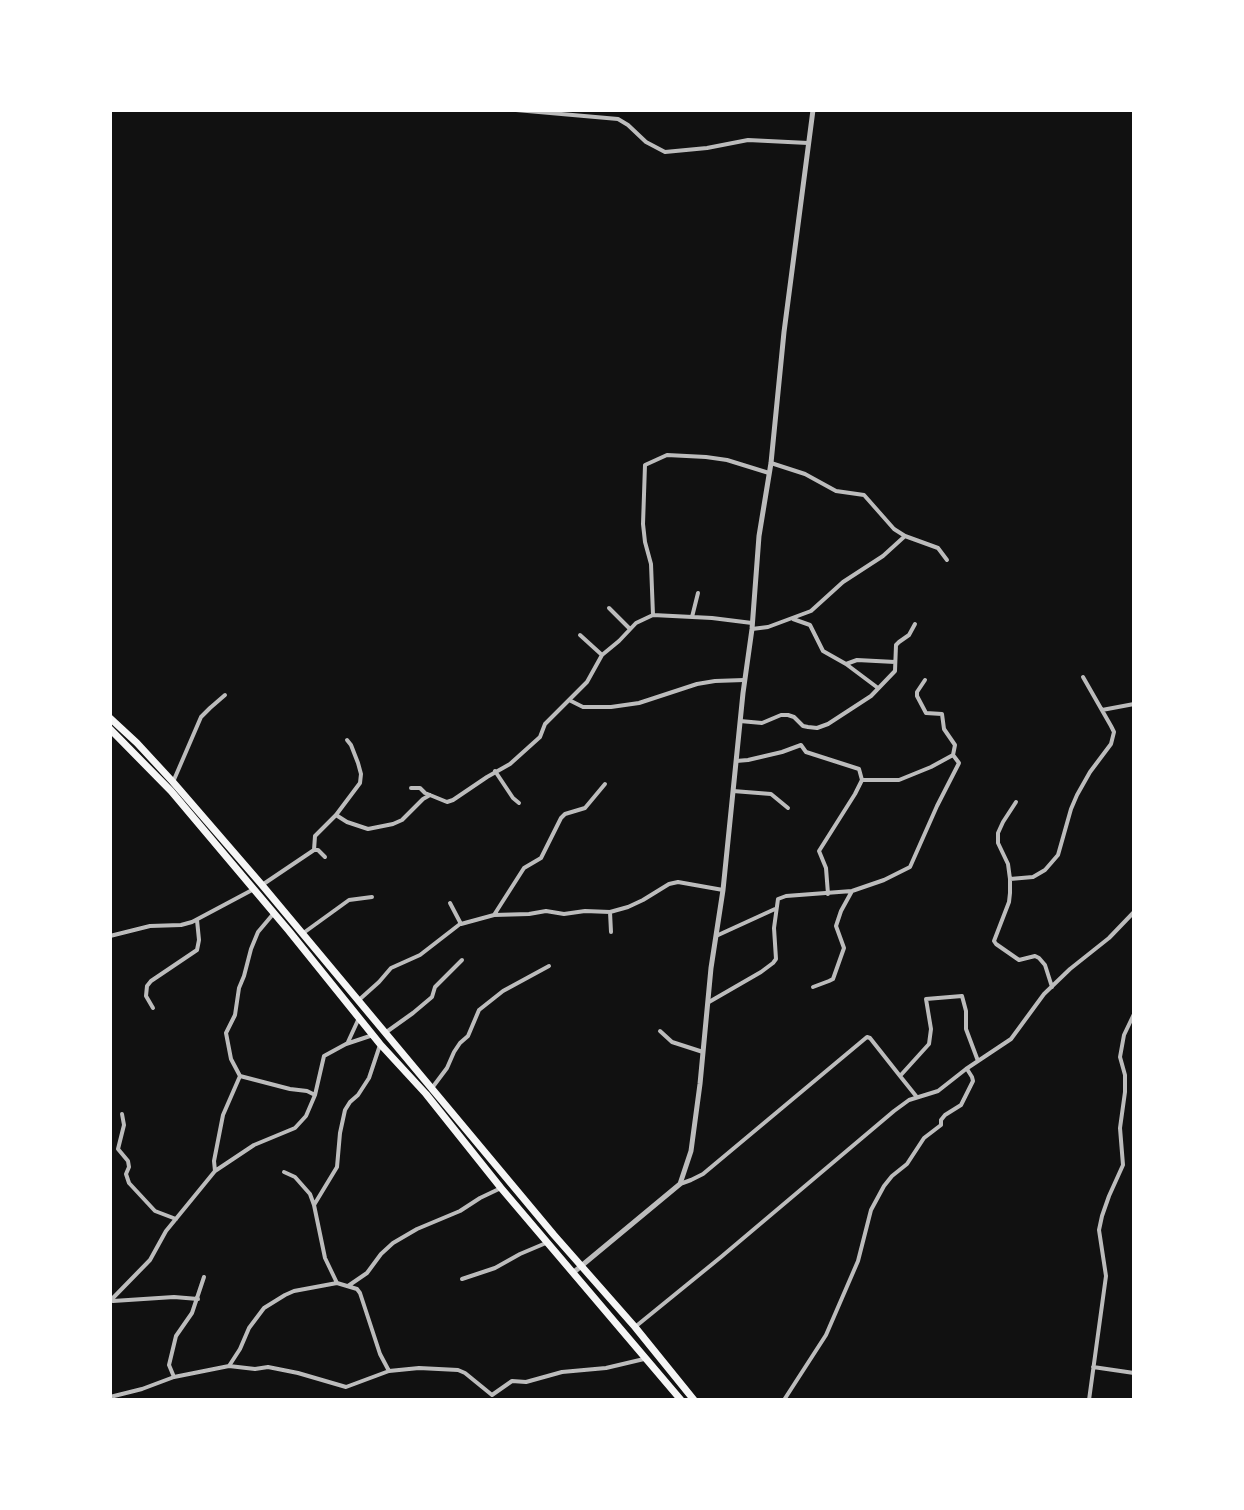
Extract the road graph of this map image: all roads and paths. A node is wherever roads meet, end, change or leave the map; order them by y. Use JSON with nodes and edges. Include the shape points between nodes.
{"nodes":[{"id":1,"x":516,"y":110,"type":"edge"},
{"id":2,"x":813,"y":110,"type":"edge"},
{"id":3,"x":808,"y":143,"type":"junction"},
{"id":4,"x":771,"y":463,"type":"junction"},
{"id":5,"x":769,"y":473,"type":"junction"},
{"id":6,"x":905,"y":536,"type":"junction"},
{"id":7,"x":947,"y":560,"type":"dead end"},
{"id":8,"x":698,"y":593,"type":"dead end"},
{"id":9,"x":609,"y":608,"type":"dead end"},
{"id":10,"x":653,"y":615,"type":"junction"},
{"id":11,"x":692,"y":617,"type":"junction"},
{"id":12,"x":793,"y":619,"type":"junction"},
{"id":13,"x":915,"y":624,"type":"dead end"},
{"id":14,"x":752,"y":626,"type":"junction"},
{"id":15,"x":630,"y":629,"type":"junction"},
{"id":16,"x":580,"y":635,"type":"dead end"},
{"id":17,"x":602,"y":655,"type":"junction"},
{"id":18,"x":896,"y":662,"type":"junction"},
{"id":19,"x":846,"y":664,"type":"junction"},
{"id":20,"x":1083,"y":677,"type":"dead end"},
{"id":21,"x":744,"y":680,"type":"junction"},
{"id":22,"x":925,"y":680,"type":"dead end"},
{"id":23,"x":878,"y":688,"type":"junction"},
{"id":24,"x":225,"y":695,"type":"dead end"},
{"id":25,"x":569,"y":700,"type":"junction"},
{"id":26,"x":1134,"y":704,"type":"edge"},
{"id":27,"x":1102,"y":710,"type":"junction"},
{"id":28,"x":110,"y":718,"type":"edge"},
{"id":29,"x":740,"y":721,"type":"junction"},
{"id":30,"x":110,"y":729,"type":"edge"},
{"id":31,"x":347,"y":740,"type":"dead end"},
{"id":32,"x":953,"y":755,"type":"junction"},
{"id":33,"x":736,"y":761,"type":"junction"},
{"id":34,"x":495,"y":771,"type":"junction"},
{"id":35,"x":862,"y":780,"type":"junction"},
{"id":36,"x":173,"y":782,"type":"junction"},
{"id":37,"x":605,"y":784,"type":"dead end"},
{"id":38,"x":411,"y":788,"type":"dead end"},
{"id":39,"x":733,"y":791,"type":"junction"},
{"id":40,"x":430,"y":795,"type":"junction"},
{"id":41,"x":1016,"y":802,"type":"dead end"},
{"id":42,"x":519,"y":803,"type":"dead end"},
{"id":43,"x":788,"y":808,"type":"dead end"},
{"id":44,"x":336,"y":815,"type":"junction"},
{"id":45,"x":314,"y":850,"type":"junction"},
{"id":46,"x":325,"y":857,"type":"dead end"},
{"id":47,"x":1010,"y":879,"type":"junction"},
{"id":48,"x":258,"y":887,"type":"junction"},
{"id":49,"x":723,"y":890,"type":"junction"},
{"id":50,"x":852,"y":891,"type":"junction"},
{"id":51,"x":828,"y":894,"type":"junction"},
{"id":52,"x":372,"y":897,"type":"dead end"},
{"id":53,"x":450,"y":903,"type":"dead end"},
{"id":54,"x":775,"y":909,"type":"junction"},
{"id":55,"x":610,"y":912,"type":"junction"},
{"id":56,"x":1134,"y":912,"type":"edge"},
{"id":57,"x":274,"y":913,"type":"junction"},
{"id":58,"x":494,"y":915,"type":"junction"},
{"id":59,"x":197,"y":920,"type":"junction"},
{"id":60,"x":461,"y":924,"type":"junction"},
{"id":61,"x":611,"y":932,"type":"dead end"},
{"id":62,"x":302,"y":934,"type":"junction"},
{"id":63,"x":110,"y":936,"type":"edge"},
{"id":64,"x":715,"y":936,"type":"junction"},
{"id":65,"x":462,"y":960,"type":"dead end"},
{"id":66,"x":549,"y":966,"type":"dead end"},
{"id":67,"x":813,"y":987,"type":"dead end"},
{"id":68,"x":1052,"y":987,"type":"junction"},
{"id":69,"x":358,"y":1001,"type":"junction"},
{"id":70,"x":709,"y":1002,"type":"junction"},
{"id":71,"x":153,"y":1008,"type":"dead end"},
{"id":72,"x":1134,"y":1014,"type":"edge"},
{"id":73,"x":359,"y":1018,"type":"junction"},
{"id":74,"x":660,"y":1031,"type":"dead end"},
{"id":75,"x":385,"y":1033,"type":"junction"},
{"id":76,"x":373,"y":1035,"type":"junction"},
{"id":77,"x":346,"y":1044,"type":"junction"},
{"id":78,"x":380,"y":1044,"type":"junction"},
{"id":79,"x":703,"y":1052,"type":"junction"},
{"id":80,"x":978,"y":1061,"type":"junction"},
{"id":81,"x":966,"y":1069,"type":"junction"},
{"id":82,"x":240,"y":1076,"type":"junction"},
{"id":83,"x":900,"y":1076,"type":"junction"},
{"id":84,"x":432,"y":1088,"type":"junction"},
{"id":85,"x":315,"y":1095,"type":"junction"},
{"id":86,"x":916,"y":1097,"type":"junction"},
{"id":87,"x":122,"y":1114,"type":"dead end"},
{"id":88,"x":215,"y":1171,"type":"junction"},
{"id":89,"x":284,"y":1172,"type":"dead end"},
{"id":90,"x":680,"y":1184,"type":"junction"},
{"id":91,"x":501,"y":1188,"type":"junction"},
{"id":92,"x":314,"y":1205,"type":"junction"},
{"id":93,"x":176,"y":1219,"type":"junction"},
{"id":94,"x":548,"y":1243,"type":"junction"},
{"id":95,"x":578,"y":1270,"type":"junction"},
{"id":96,"x":204,"y":1277,"type":"dead end"},
{"id":97,"x":462,"y":1279,"type":"dead end"},
{"id":98,"x":337,"y":1283,"type":"junction"},
{"id":99,"x":348,"y":1286,"type":"junction"},
{"id":100,"x":198,"y":1299,"type":"junction"},
{"id":101,"x":110,"y":1301,"type":"edge"},
{"id":102,"x":635,"y":1327,"type":"junction"},
{"id":103,"x":647,"y":1359,"type":"junction"},
{"id":104,"x":229,"y":1366,"type":"junction"},
{"id":105,"x":1093,"y":1367,"type":"junction"},
{"id":106,"x":389,"y":1371,"type":"junction"},
{"id":107,"x":1134,"y":1373,"type":"edge"},
{"id":108,"x":174,"y":1377,"type":"junction"},
{"id":109,"x":110,"y":1397,"type":"edge"},
{"id":110,"x":681,"y":1400,"type":"edge"},
{"id":111,"x":694,"y":1400,"type":"edge"},
{"id":112,"x":784,"y":1400,"type":"edge"},
{"id":113,"x":1089,"y":1400,"type":"edge"}],
"edges":[{"from":1,"to":3,"type":"street","via":[[618,119],[665,152],[748,140]]},
{"from":2,"to":3,"type":"street"},
{"from":3,"to":4,"type":"street"},
{"from":4,"to":5,"type":"street"},
{"from":4,"to":6,"type":"street","via":[[836,491],[864,495]]},
{"from":5,"to":10,"type":"street","via":[[697,456],[667,455],[645,465],[643,524]]},
{"from":5,"to":14,"type":"street"},
{"from":6,"to":7,"type":"street","via":[[935,546]]},
{"from":6,"to":12,"type":"street","via":[[811,611]]},
{"from":8,"to":11,"type":"street"},
{"from":9,"to":15,"type":"street"},
{"from":10,"to":11,"type":"street"},
{"from":10,"to":15,"type":"street"},
{"from":11,"to":14,"type":"street"},
{"from":12,"to":14,"type":"street"},
{"from":12,"to":19,"type":"street","via":[[810,625],[823,651]]},
{"from":13,"to":18,"type":"street","via":[[896,645]]},
{"from":14,"to":21,"type":"street"},
{"from":15,"to":17,"type":"street"},
{"from":16,"to":17,"type":"street"},
{"from":17,"to":25,"type":"street"},
{"from":18,"to":19,"type":"street"},
{"from":18,"to":23,"type":"street","via":[[895,671]]},
{"from":19,"to":23,"type":"street"},
{"from":20,"to":27,"type":"street"},
{"from":21,"to":25,"type":"street","via":[[697,684],[631,705],[583,707]]},
{"from":21,"to":29,"type":"street"},
{"from":22,"to":32,"type":"street","via":[[917,696],[926,713],[943,716],[944,729],[955,745]]},
{"from":23,"to":29,"type":"street","via":[[817,728],[788,715],[762,723]]},
{"from":24,"to":36,"type":"street","via":[[201,717]]},
{"from":25,"to":34,"type":"street","via":[[545,724],[538,740]]},
{"from":26,"to":27,"type":"street"},
{"from":27,"to":47,"type":"street","via":[[1113,737],[1077,795],[1058,855],[1033,877]]},
{"from":28,"to":36,"type":"highway"},
{"from":29,"to":33,"type":"street"},
{"from":30,"to":48,"type":"highway"},
{"from":31,"to":44,"type":"street","via":[[361,779]]},
{"from":32,"to":35,"type":"street","via":[[899,780]]},
{"from":32,"to":50,"type":"street","via":[[959,765],[910,867]]},
{"from":33,"to":35,"type":"street","via":[[801,745],[806,752],[859,769]]},
{"from":33,"to":39,"type":"street"},
{"from":34,"to":40,"type":"street","via":[[453,800]]},
{"from":34,"to":42,"type":"street"},
{"from":35,"to":51,"type":"street","via":[[819,851]]},
{"from":36,"to":48,"type":"highway"},
{"from":37,"to":58,"type":"street","via":[[585,808],[561,818],[541,858],[524,868]]},
{"from":38,"to":40,"type":"street"},
{"from":39,"to":43,"type":"street","via":[[771,794]]},
{"from":39,"to":49,"type":"street"},
{"from":40,"to":44,"type":"street","via":[[393,824],[368,829]]},
{"from":41,"to":47,"type":"street","via":[[998,833]]},
{"from":44,"to":45,"type":"street","via":[[315,836]]},
{"from":45,"to":46,"type":"street"},
{"from":45,"to":48,"type":"street"},
{"from":47,"to":68,"type":"street","via":[[1009,902],[994,941],[1019,960],[1035,956],[1044,962]]},
{"from":48,"to":57,"type":"highway"},
{"from":48,"to":59,"type":"street"},
{"from":48,"to":62,"type":"highway"},
{"from":49,"to":55,"type":"street","via":[[678,882]]},
{"from":49,"to":64,"type":"street"},
{"from":50,"to":51,"type":"street"},
{"from":50,"to":67,"type":"street","via":[[836,926],[844,948],[833,979]]},
{"from":51,"to":54,"type":"street","via":[[781,897]]},
{"from":52,"to":62,"type":"street","via":[[349,900]]},
{"from":53,"to":60,"type":"street"},
{"from":54,"to":64,"type":"street"},
{"from":54,"to":70,"type":"street","via":[[773,963]]},
{"from":55,"to":58,"type":"street"},
{"from":55,"to":61,"type":"street"},
{"from":56,"to":68,"type":"street"},
{"from":57,"to":73,"type":"highway"},
{"from":57,"to":82,"type":"street","via":[[251,949],[226,1033]]},
{"from":58,"to":60,"type":"street"},
{"from":59,"to":63,"type":"street"},
{"from":59,"to":71,"type":"street","via":[[197,950],[147,986]]},
{"from":60,"to":69,"type":"street","via":[[420,955],[391,968]]},
{"from":62,"to":69,"type":"highway"},
{"from":64,"to":70,"type":"street"},
{"from":65,"to":75,"type":"street","via":[[432,997]]},
{"from":66,"to":84,"type":"street","via":[[479,1010]]},
{"from":68,"to":80,"type":"street","via":[[1011,1039]]},
{"from":69,"to":75,"type":"highway"},
{"from":70,"to":79,"type":"street"},
{"from":72,"to":105,"type":"street","via":[[1120,1057],[1125,1084],[1123,1165],[1099,1230],[1106,1276]]},
{"from":73,"to":76,"type":"highway"},
{"from":73,"to":77,"type":"street"},
{"from":74,"to":79,"type":"street","via":[[672,1042]]},
{"from":75,"to":84,"type":"highway"},
{"from":76,"to":77,"type":"street"},
{"from":76,"to":78,"type":"highway"},
{"from":77,"to":85,"type":"street","via":[[324,1056]]},
{"from":78,"to":91,"type":"highway"},
{"from":78,"to":92,"type":"street","via":[[369,1078],[345,1110],[337,1167]]},
{"from":79,"to":90,"type":"street","via":[[691,1151]]},
{"from":80,"to":81,"type":"street"},
{"from":80,"to":83,"type":"street","via":[[966,1029],[962,996],[929,998],[929,1044]]},
{"from":81,"to":86,"type":"street","via":[[933,1094]]},
{"from":81,"to":112,"type":"street","via":[[973,1081],[961,1105],[945,1115],[884,1186],[826,1335]]},
{"from":82,"to":85,"type":"street"},
{"from":82,"to":88,"type":"street","via":[[223,1115]]},
{"from":83,"to":86,"type":"street"},
{"from":83,"to":90,"type":"street","via":[[867,1037],[703,1174]]},
{"from":84,"to":95,"type":"highway"},
{"from":85,"to":88,"type":"street","via":[[295,1128],[254,1145]]},
{"from":86,"to":102,"type":"street"},
{"from":87,"to":93,"type":"street","via":[[118,1149],[128,1161],[129,1183],[155,1211]]},
{"from":88,"to":93,"type":"street"},
{"from":89,"to":92,"type":"street","via":[[303,1185]]},
{"from":90,"to":95,"type":"street"},
{"from":91,"to":94,"type":"highway"},
{"from":91,"to":99,"type":"street","via":[[393,1243]]},
{"from":92,"to":98,"type":"street","via":[[322,1248]]},
{"from":93,"to":101,"type":"street","via":[[150,1260]]},
{"from":94,"to":95,"type":"highway"},
{"from":94,"to":97,"type":"street"},
{"from":95,"to":102,"type":"highway"},
{"from":95,"to":103,"type":"highway"},
{"from":96,"to":100,"type":"street"},
{"from":98,"to":99,"type":"street"},
{"from":98,"to":104,"type":"street","via":[[294,1291],[264,1308]]},
{"from":99,"to":106,"type":"street","via":[[360,1293]]},
{"from":100,"to":101,"type":"street"},
{"from":100,"to":108,"type":"street","via":[[176,1336],[169,1365]]},
{"from":102,"to":111,"type":"highway"},
{"from":103,"to":106,"type":"street","via":[[512,1381],[492,1395],[458,1370]]},
{"from":103,"to":110,"type":"highway"},
{"from":104,"to":106,"type":"street","via":[[268,1367],[346,1387]]},
{"from":104,"to":108,"type":"street"},
{"from":105,"to":107,"type":"street"},
{"from":105,"to":113,"type":"street"},
{"from":108,"to":109,"type":"street"}]}
